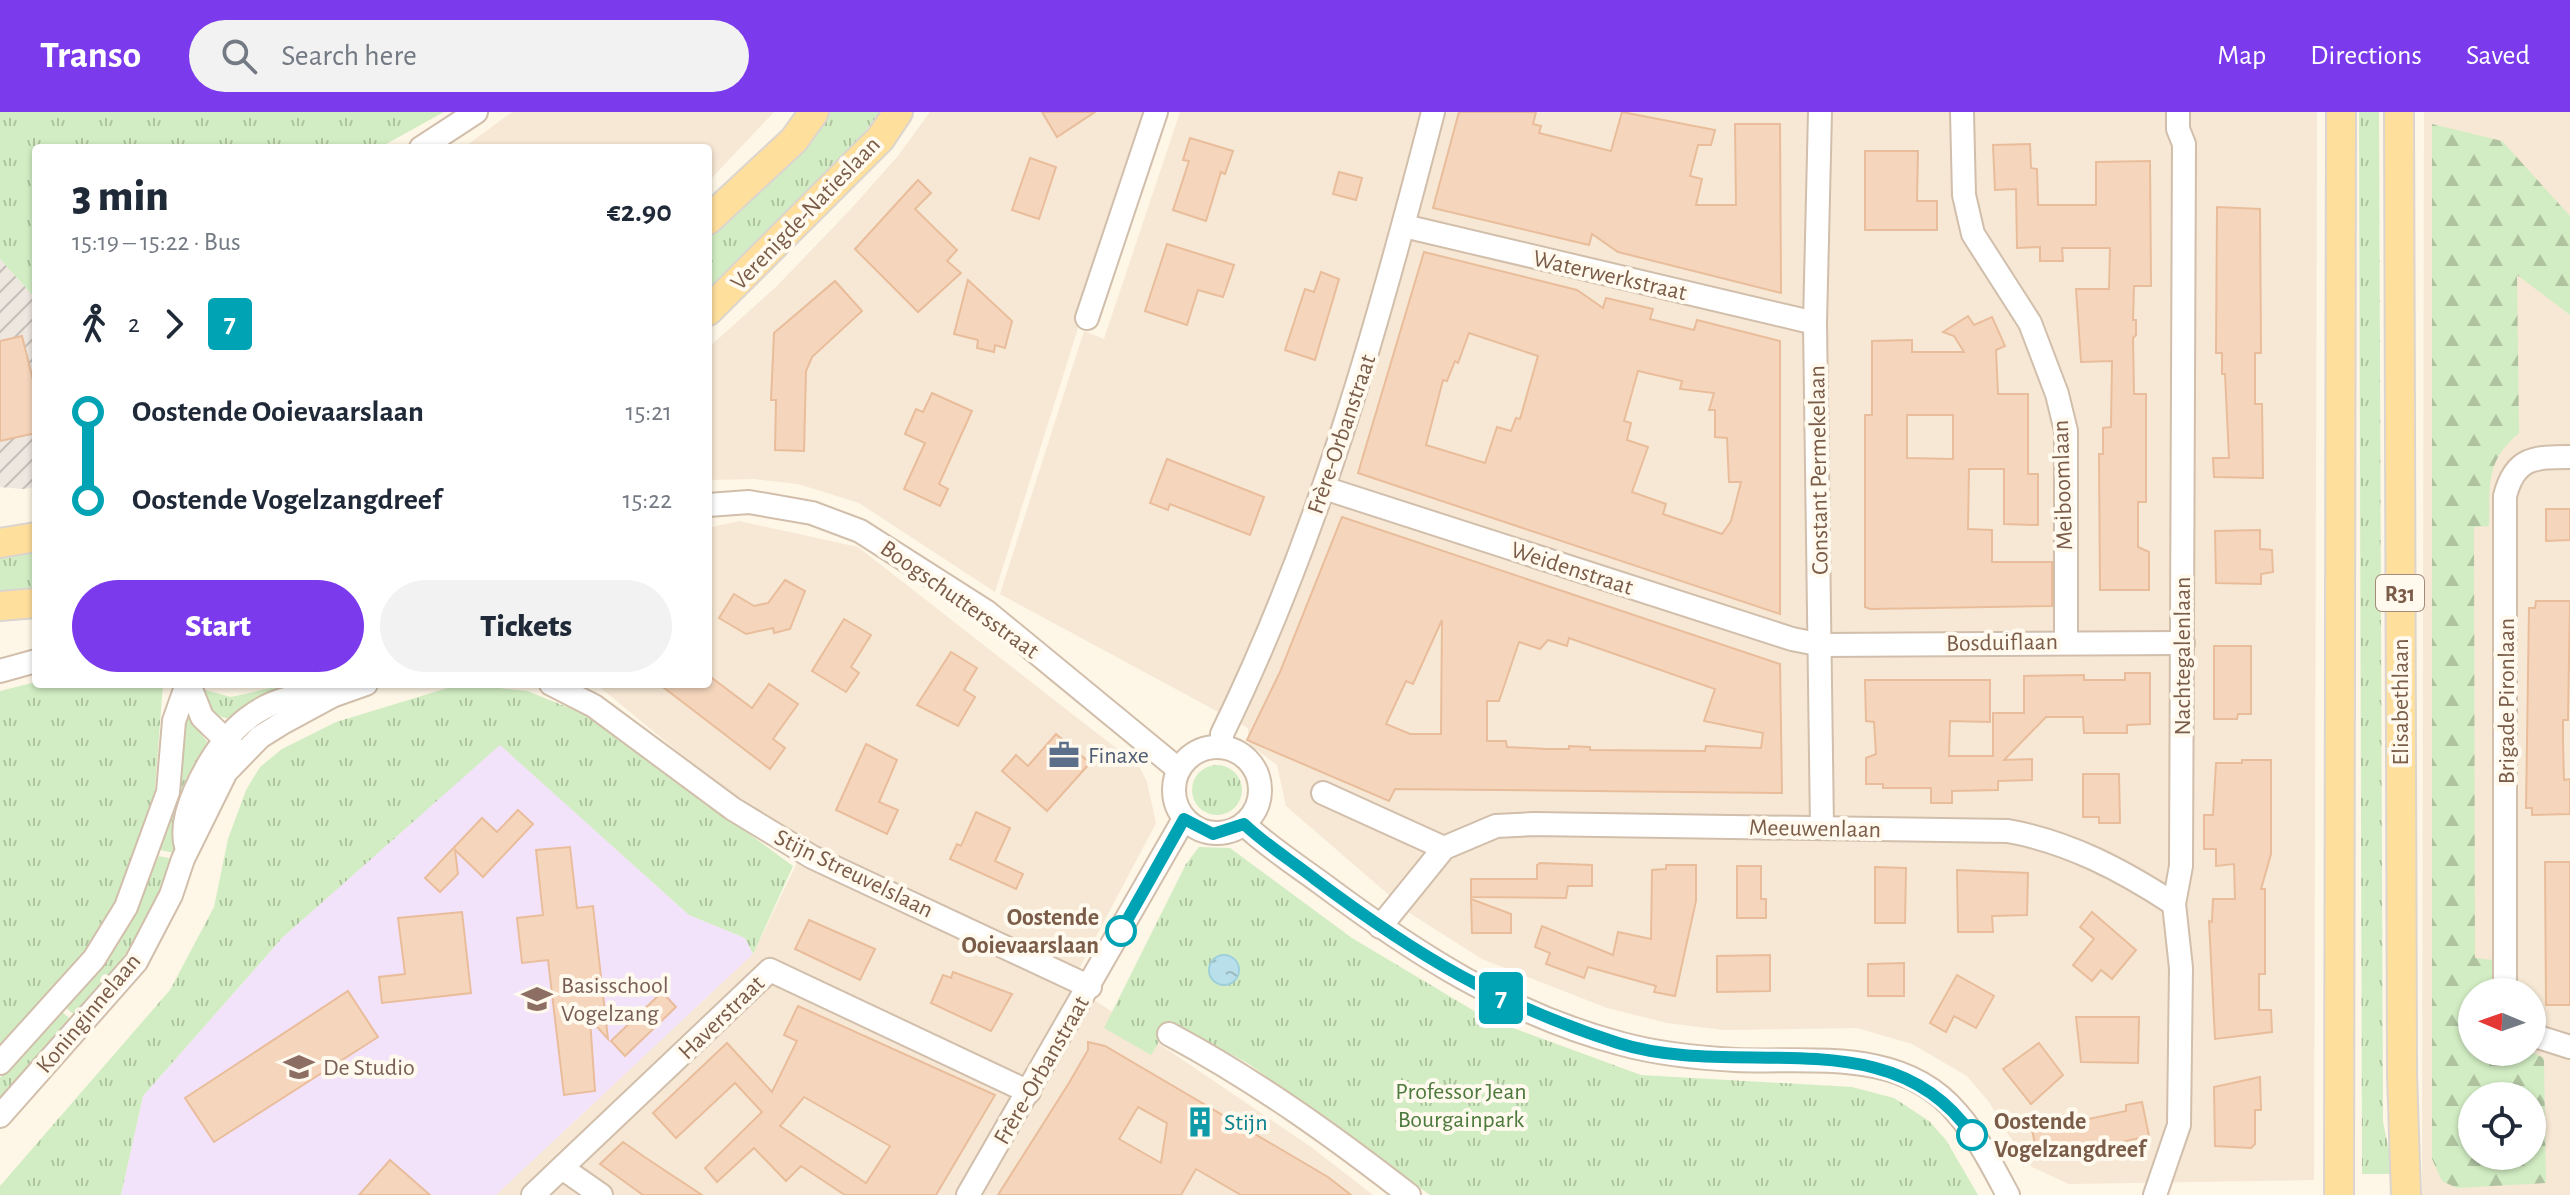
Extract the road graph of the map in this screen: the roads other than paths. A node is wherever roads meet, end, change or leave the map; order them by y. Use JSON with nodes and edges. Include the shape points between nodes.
{"nodes":[{"id":1,"x":476,"y":112,"type":"edge"},
{"id":2,"x":814,"y":112,"type":"edge"},
{"id":3,"x":898,"y":112,"type":"edge"},
{"id":4,"x":1156,"y":112,"type":"edge"},
{"id":5,"x":1433,"y":112,"type":"edge"},
{"id":6,"x":1820,"y":112,"type":"edge"},
{"id":7,"x":1962,"y":112,"type":"edge"},
{"id":8,"x":2178,"y":112,"type":"edge"},
{"id":9,"x":2341,"y":112,"type":"edge"},
{"id":10,"x":2399,"y":112,"type":"edge"},
{"id":11,"x":427,"y":144,"type":"edge"},
{"id":12,"x":712,"y":216,"type":"edge"},
{"id":13,"x":1404,"y":226,"type":"junction"},
{"id":14,"x":712,"y":307,"type":"edge"},
{"id":15,"x":1087,"y":318,"type":"dead end"},
{"id":16,"x":1815,"y":323,"type":"junction"},
{"id":17,"x":2570,"y":457,"type":"edge"},
{"id":18,"x":1324,"y":488,"type":"junction"},
{"id":19,"x":712,"y":505,"type":"edge"},
{"id":20,"x":32,"y":538,"type":"edge"},
{"id":21,"x":0,"y":543,"type":"edge"},
{"id":22,"x":32,"y":603,"type":"edge"},
{"id":23,"x":0,"y":606,"type":"edge"},
{"id":24,"x":2066,"y":641,"type":"junction"},
{"id":25,"x":2183,"y":643,"type":"junction"},
{"id":26,"x":1822,"y":645,"type":"junction"},
{"id":27,"x":32,"y":662,"type":"edge"},
{"id":28,"x":0,"y":671,"type":"edge"},
{"id":29,"x":186,"y":688,"type":"edge"},
{"id":30,"x":189,"y":688,"type":"edge"},
{"id":31,"x":355,"y":688,"type":"edge"},
{"id":32,"x":559,"y":688,"type":"edge"},
{"id":33,"x":332,"y":696,"type":"junction"},
{"id":34,"x":224,"y":738,"type":"junction"},
{"id":35,"x":1222,"y":746,"type":"junction"},
{"id":36,"x":242,"y":755,"type":"junction"},
{"id":37,"x":1178,"y":769,"type":"junction"},
{"id":38,"x":1323,"y":793,"type":"dead end"},
{"id":39,"x":1184,"y":819,"type":"junction"},
{"id":40,"x":1244,"y":824,"type":"junction"},
{"id":41,"x":1822,"y":828,"type":"junction"},
{"id":42,"x":1444,"y":848,"type":"junction"},
{"id":43,"x":149,"y":851,"type":"junction"},
{"id":44,"x":185,"y":855,"type":"junction"},
{"id":45,"x":2174,"y":904,"type":"junction"},
{"id":46,"x":1380,"y":927,"type":"junction"},
{"id":47,"x":2505,"y":978,"type":"edge"},
{"id":48,"x":1090,"y":987,"type":"junction"},
{"id":49,"x":1169,"y":1034,"type":"dead end"},
{"id":50,"x":2546,"y":1039,"type":"edge"},
{"id":51,"x":2570,"y":1047,"type":"edge"},
{"id":52,"x":0,"y":1063,"type":"edge"},
{"id":53,"x":1029,"y":1092,"type":"junction"},
{"id":54,"x":0,"y":1116,"type":"edge"},
{"id":55,"x":562,"y":1168,"type":"junction"},
{"id":56,"x":533,"y":1195,"type":"edge"},
{"id":57,"x":601,"y":1195,"type":"edge"},
{"id":58,"x":968,"y":1195,"type":"edge"},
{"id":59,"x":1409,"y":1195,"type":"edge"},
{"id":60,"x":2008,"y":1195,"type":"edge"},
{"id":61,"x":2155,"y":1195,"type":"edge"},
{"id":62,"x":2339,"y":1195,"type":"edge"},
{"id":63,"x":2406,"y":1195,"type":"edge"}],
"edges":[{"from":1,"to":11,"type":"street"},
{"from":2,"to":12,"type":"main road","via":[[794,140]]},
{"from":3,"to":14,"type":"main road","name":"Verenigde-Natieslaan","via":[[880,139]]},
{"from":4,"to":15,"type":"street"},
{"from":5,"to":13,"type":"street","name":"Frère-Orbanstraat"},
{"from":6,"to":16,"type":"street","name":"Constant Permekelaan"},
{"from":7,"to":24,"type":"street","name":"Meiboomlaan","via":[[1964,195],[1973,234],[2030,323],[2066,431]]},
{"from":8,"to":25,"type":"street","name":"Nachtegalenlaan","via":[[2184,144]]},
{"from":9,"to":62,"type":"main road","number":"R31"},
{"from":10,"to":63,"type":"main road","name":"Elisabethlaan","number":"R31"},
{"from":13,"to":16,"type":"street","name":"Waterwerkstraat"},
{"from":13,"to":18,"type":"street","name":"Frère-Orbanstraat"},
{"from":16,"to":26,"type":"street","name":"Constant Permekelaan"},
{"from":17,"to":47,"type":"street","name":"Brigade Pironlaan","via":[[2538,457],[2521,464],[2509,479],[2505,496]]},
{"from":18,"to":26,"type":"street","name":"Weidenstraat"},
{"from":18,"to":35,"type":"street","name":"Frère-Orbanstraat","via":[[1222,734]]},
{"from":19,"to":37,"type":"street","name":"Boogschuttersstraat","via":[[749,502],[812,513],[860,531],[987,612]]},
{"from":20,"to":21,"type":"main road"},
{"from":22,"to":23,"type":"main road"},
{"from":24,"to":25,"type":"street","name":"Bosduiflaan"},
{"from":24,"to":26,"type":"street","name":"Bosduiflaan"},
{"from":25,"to":45,"type":"street","name":"Nachtegalenlaan","via":[[2181,866]]},
{"from":26,"to":41,"type":"street","name":"Constant Permekelaan"},
{"from":27,"to":28,"type":"street"},
{"from":29,"to":43,"type":"street","name":"Koninginnelaan","via":[[174,721],[168,792]]},
{"from":30,"to":34,"type":"street","via":[[195,705]]},
{"from":31,"to":33,"type":"street"},
{"from":32,"to":48,"type":"street","name":"Stijn Streuvelslaan","via":[[594,706],[733,809],[812,857]]},
{"from":33,"to":34,"type":"street","via":[[307,693],[272,704]]},
{"from":33,"to":36,"type":"street","via":[[260,737]]},
{"from":34,"to":36,"type":"street"},
{"from":34,"to":44,"type":"street","name":"Koninginnelaan","via":[[191,801],[183,836]]},
{"from":35,"to":37,"type":"street","via":[[1193,753]]},
{"from":35,"to":40,"type":"street","via":[[1242,754],[1258,775],[1259,802]]},
{"from":36,"to":44,"type":"street","name":"Koninginnelaan","via":[[226,772]]},
{"from":37,"to":39,"type":"street","via":[[1173,795]]},
{"from":38,"to":42,"type":"street"},
{"from":39,"to":40,"type":"street","via":[[1213,834]]},
{"from":39,"to":48,"type":"street","name":"Frère-Orbanstraat"},
{"from":40,"to":46,"type":"street"},
{"from":41,"to":42,"type":"street","name":"Meeuwenlaan","via":[[1509,825]]},
{"from":41,"to":45,"type":"street","name":"Meeuwenlaan","via":[[1976,830],[2042,838],[2084,853]]},
{"from":42,"to":46,"type":"street","name":"Meeuwenlaan"},
{"from":43,"to":44,"type":"street"},
{"from":43,"to":52,"type":"street","name":"Koninginnelaan","via":[[126,907],[94,959]]},
{"from":44,"to":54,"type":"street","name":"Koninginnelaan","via":[[136,962]]},
{"from":45,"to":61,"type":"street","name":"Nachtegalenlaan","via":[[2181,968],[2179,1125]]},
{"from":46,"to":60,"type":"street","via":[[1469,983],[1556,1022],[1623,1044],[1690,1057],[1841,1060],[1904,1075],[1957,1113]]},
{"from":48,"to":53,"type":"street","name":"Frère-Orbanstraat"},
{"from":49,"to":59,"type":"street","via":[[1319,1125]]},
{"from":50,"to":51,"type":"street"},
{"from":53,"to":55,"type":"street","name":"Haverstraat","via":[[770,970]]},
{"from":53,"to":58,"type":"street","name":"Frère-Orbanstraat"},
{"from":55,"to":56,"type":"street","name":"Haverstraat"},
{"from":55,"to":57,"type":"street"}]}
